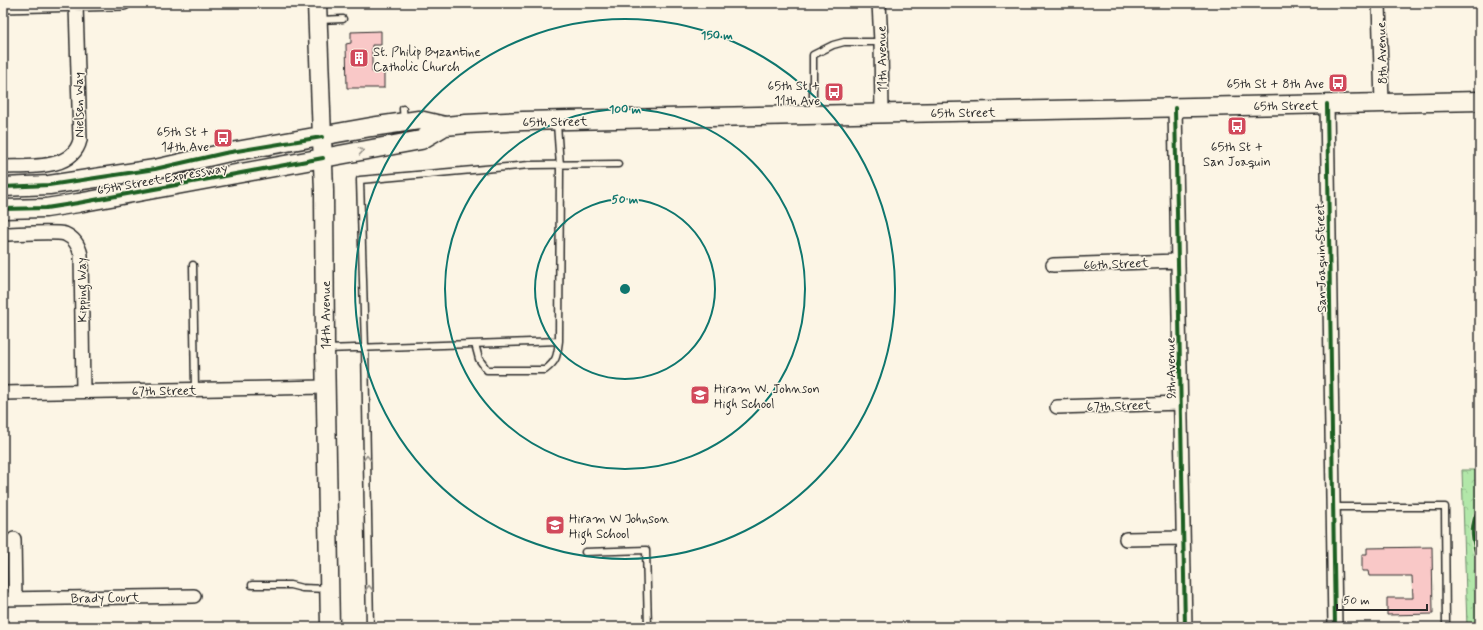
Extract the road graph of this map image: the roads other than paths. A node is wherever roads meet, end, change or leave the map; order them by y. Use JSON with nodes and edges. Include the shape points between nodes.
{"nodes":[{"id":1,"x":124,"y":3,"type":"edge"},
{"id":2,"x":879,"y":3,"type":"edge"},
{"id":3,"x":1379,"y":3,"type":"edge"},
{"id":4,"x":76,"y":5,"type":"junction"},
{"id":5,"x":3,"y":6,"type":"edge"},
{"id":6,"x":317,"y":12,"type":"edge"},
{"id":7,"x":343,"y":19,"type":"dead end"},
{"id":8,"x":881,"y":42,"type":"junction"},
{"id":9,"x":1480,"y":101,"type":"edge"},
{"id":10,"x":1382,"y":103,"type":"junction"},
{"id":11,"x":1327,"y":104,"type":"junction"},
{"id":12,"x":1175,"y":108,"type":"junction"},
{"id":13,"x":882,"y":114,"type":"junction"},
{"id":14,"x":813,"y":116,"type":"junction"},
{"id":15,"x":558,"y":124,"type":"dead end"},
{"id":16,"x":445,"y":126,"type":"junction"},
{"id":17,"x":322,"y":137,"type":"junction"},
{"id":18,"x":323,"y":158,"type":"junction"},
{"id":19,"x":618,"y":164,"type":"dead end"},
{"id":20,"x":560,"y":166,"type":"junction"},
{"id":21,"x":3,"y":167,"type":"edge"},
{"id":22,"x":3,"y":187,"type":"edge"},
{"id":23,"x":3,"y":209,"type":"edge"},
{"id":24,"x":3,"y":234,"type":"edge"},
{"id":25,"x":1178,"y":261,"type":"junction"},
{"id":26,"x":193,"y":265,"type":"dead end"},
{"id":27,"x":1053,"y":265,"type":"dead end"},
{"id":28,"x":559,"y":341,"type":"junction"},
{"id":29,"x":475,"y":344,"type":"junction"},
{"id":30,"x":366,"y":347,"type":"junction"},
{"id":31,"x":325,"y":349,"type":"junction"},
{"id":32,"x":325,"y":388,"type":"junction"},
{"id":33,"x":194,"y":389,"type":"junction"},
{"id":34,"x":83,"y":391,"type":"junction"},
{"id":35,"x":3,"y":393,"type":"edge"},
{"id":36,"x":1181,"y":403,"type":"junction"},
{"id":37,"x":1057,"y":407,"type":"dead end"},
{"id":38,"x":1334,"y":507,"type":"junction"},
{"id":39,"x":1183,"y":538,"type":"junction"},
{"id":40,"x":1126,"y":539,"type":"dead end"},
{"id":41,"x":14,"y":540,"type":"dead end"},
{"id":42,"x":585,"y":552,"type":"dead end"},
{"id":43,"x":252,"y":585,"type":"dead end"},
{"id":44,"x":329,"y":589,"type":"junction"},
{"id":45,"x":194,"y":596,"type":"dead end"},
{"id":46,"x":9,"y":599,"type":"edge"},
{"id":47,"x":330,"y":627,"type":"edge"},
{"id":48,"x":370,"y":627,"type":"edge"},
{"id":49,"x":648,"y":627,"type":"edge"},
{"id":50,"x":1185,"y":627,"type":"edge"},
{"id":51,"x":1335,"y":627,"type":"edge"},
{"id":52,"x":1446,"y":627,"type":"edge"}],
"edges":[{"from":1,"to":4,"type":"street"},
{"from":2,"to":8,"type":"street","name":"11th Avenue"},
{"from":3,"to":10,"type":"street","name":"8th Avenue"},
{"from":4,"to":5,"type":"street"},
{"from":4,"to":21,"type":"street","name":"Nielsen Way","via":[[79,146],[69,158],[56,164]]},
{"from":6,"to":7,"type":"lane"},
{"from":6,"to":17,"type":"main road","name":"14th Avenue"},
{"from":8,"to":13,"type":"street","name":"11th Avenue"},
{"from":8,"to":14,"type":"lane","via":[[844,42],[813,55]]},
{"from":9,"to":10,"type":"main road","name":"65th Street"},
{"from":10,"to":11,"type":"main road","name":"65th Street"},
{"from":11,"to":12,"type":"main road","name":"65th Street"},
{"from":11,"to":38,"type":"street","name":"San Joaquin Street"},
{"from":12,"to":13,"type":"main road","name":"65th Street"},
{"from":12,"to":25,"type":"street","name":"9th Avenue"},
{"from":13,"to":14,"type":"main road","name":"65th Street"},
{"from":14,"to":16,"type":"main road","name":"65th Street","via":[[504,122]]},
{"from":15,"to":20,"type":"lane"},
{"from":16,"to":17,"type":"main road","name":"65th Street","via":[[404,115]]},
{"from":18,"to":16,"type":"main road","name":"65th Street","one_way":true,"via":[[421,140]]},
{"from":17,"to":18,"type":"main road","name":"14th Avenue"},
{"from":17,"to":22,"type":"main road","name":"65th Street Expressway","via":[[225,153],[155,169],[49,185]]},
{"from":18,"to":23,"type":"main road","name":"65th Street Expressway","via":[[78,203],[46,208]]},
{"from":18,"to":31,"type":"main road","name":"14th Avenue"},
{"from":19,"to":20,"type":"lane"},
{"from":20,"to":28,"type":"lane"},
{"from":20,"to":30,"type":"lane","via":[[530,165],[360,180]]},
{"from":24,"to":34,"type":"street","name":"Kipping Way","via":[[60,233],[77,243],[81,255]]},
{"from":25,"to":27,"type":"street","name":"66th Street"},
{"from":25,"to":36,"type":"street","name":"9th Avenue"},
{"from":26,"to":33,"type":"lane"},
{"from":28,"to":29,"type":"lane"},
{"from":28,"to":29,"type":"lane","via":[[557,357],[545,370],[487,370],[479,359]]},
{"from":29,"to":30,"type":"lane"},
{"from":30,"to":31,"type":"lane"},
{"from":48,"to":30,"type":"lane","one_way":true},
{"from":31,"to":32,"type":"main road","name":"14th Avenue"},
{"from":32,"to":33,"type":"street","name":"67th Street"},
{"from":32,"to":44,"type":"main road","name":"14th Avenue"},
{"from":33,"to":34,"type":"street","name":"67th Street"},
{"from":34,"to":35,"type":"street","name":"67th Street"},
{"from":36,"to":37,"type":"street","name":"67th Street"},
{"from":36,"to":39,"type":"street","name":"9th Avenue"},
{"from":38,"to":51,"type":"street","name":"San Joaquin Street"},
{"from":38,"to":52,"type":"lane","via":[[1445,507]]},
{"from":39,"to":40,"type":"street"},
{"from":39,"to":50,"type":"street","name":"9th Avenue"},
{"from":41,"to":46,"type":"street","name":"Brady Court"},
{"from":42,"to":49,"type":"lane","via":[[646,550]]},
{"from":43,"to":44,"type":"lane","via":[[290,584],[302,588]]},
{"from":44,"to":47,"type":"main road","name":"14th Avenue"},
{"from":45,"to":46,"type":"street","name":"Brady Court"}]}
